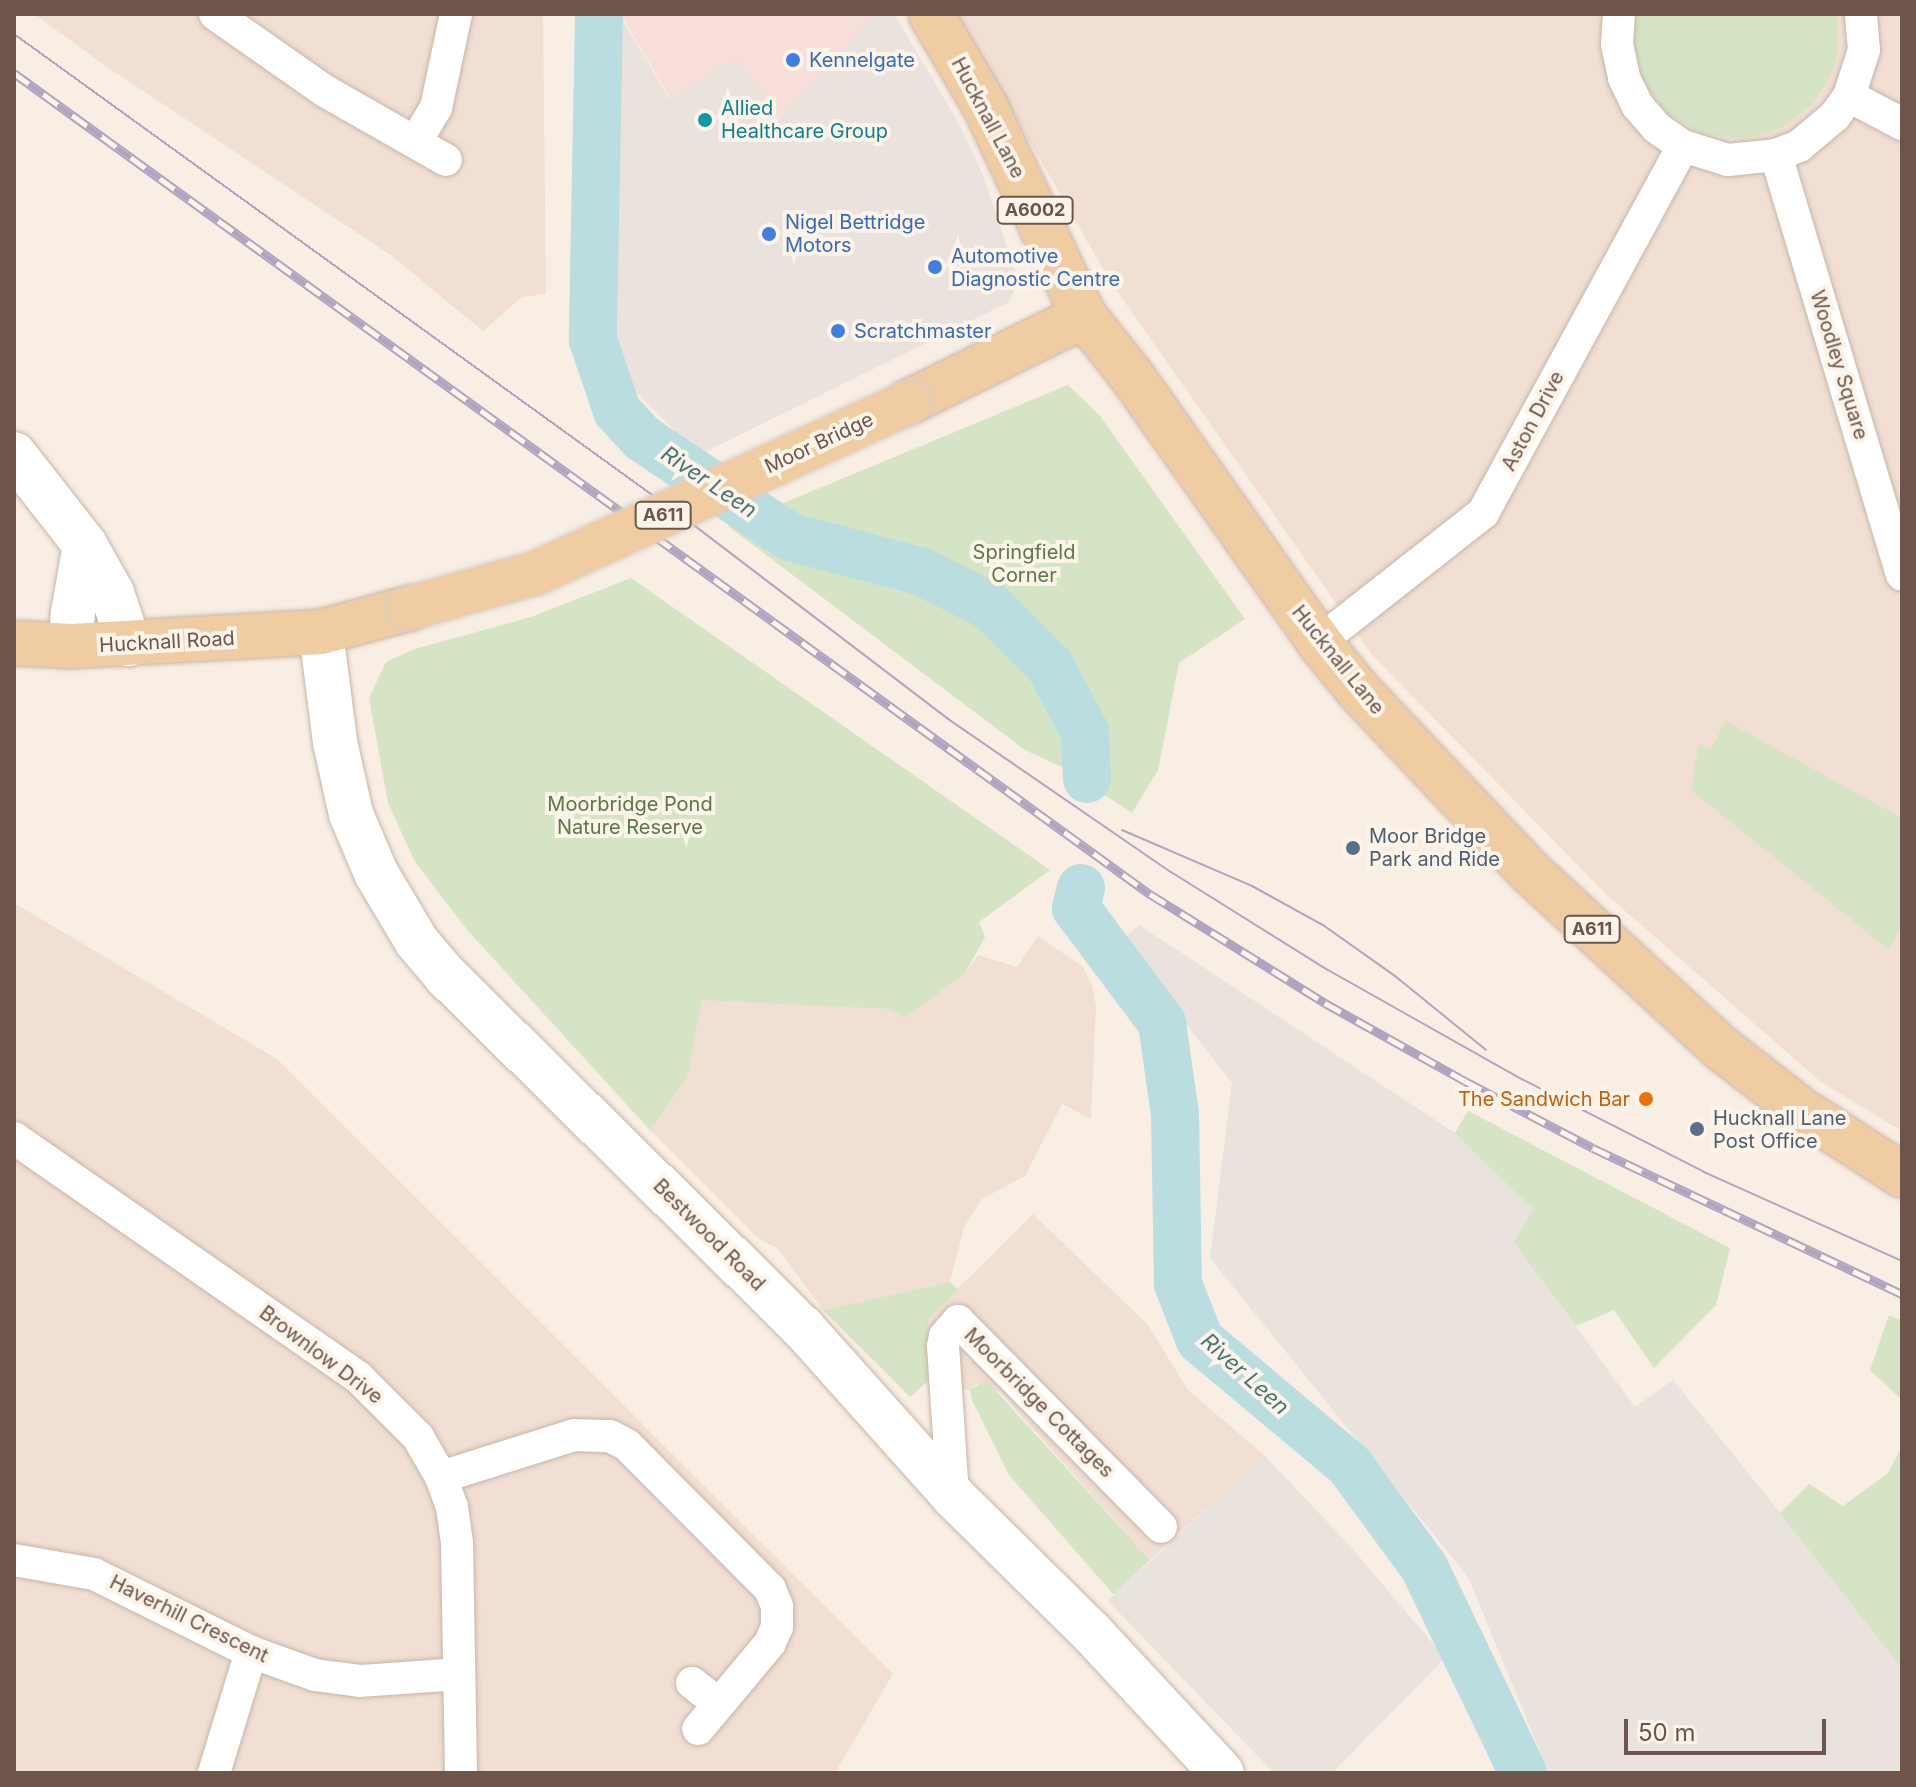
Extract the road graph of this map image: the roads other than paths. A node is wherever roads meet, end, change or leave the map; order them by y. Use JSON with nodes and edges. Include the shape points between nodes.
{"nodes":[{"id":1,"x":215,"y":14,"type":"edge"},
{"id":2,"x":456,"y":14,"type":"edge"},
{"id":3,"x":931,"y":14,"type":"edge"},
{"id":4,"x":1619,"y":14,"type":"edge"},
{"id":5,"x":1861,"y":14,"type":"edge"},
{"id":6,"x":1849,"y":96,"type":"junction"},
{"id":7,"x":1902,"y":124,"type":"edge"},
{"id":8,"x":416,"y":141,"type":"junction"},
{"id":9,"x":1683,"y":146,"type":"junction"},
{"id":10,"x":1776,"y":155,"type":"junction"},
{"id":11,"x":446,"y":160,"type":"dead end"},
{"id":12,"x":1084,"y":316,"type":"junction"},
{"id":13,"x":14,"y":454,"type":"edge"},
{"id":14,"x":85,"y":545,"type":"junction"},
{"id":15,"x":1902,"y":574,"type":"edge"},
{"id":16,"x":321,"y":632,"type":"junction"},
{"id":17,"x":1319,"y":642,"type":"junction"},
{"id":18,"x":14,"y":643,"type":"edge"},
{"id":19,"x":129,"y":644,"type":"junction"},
{"id":20,"x":71,"y":646,"type":"junction"},
{"id":21,"x":14,"y":1138,"type":"edge"},
{"id":22,"x":1902,"y":1175,"type":"edge"},
{"id":23,"x":441,"y":1477,"type":"junction"},
{"id":24,"x":953,"y":1496,"type":"junction"},
{"id":25,"x":1147,"y":1520,"type":"dead end"},
{"id":26,"x":14,"y":1560,"type":"edge"},
{"id":27,"x":251,"y":1652,"type":"junction"},
{"id":28,"x":459,"y":1674,"type":"junction"},
{"id":29,"x":692,"y":1683,"type":"dead end"},
{"id":30,"x":214,"y":1773,"type":"edge"},
{"id":31,"x":461,"y":1773,"type":"edge"},
{"id":32,"x":1222,"y":1773,"type":"edge"}],
"edges":[{"from":1,"to":8,"type":"street","via":[[325,91]]},
{"from":2,"to":8,"type":"street","via":[[436,108]]},
{"from":3,"to":12,"type":"main road","name":"Hucknall Lane","number":"A6002","via":[[985,106]]},
{"from":4,"to":9,"type":"street","via":[[1617,44],[1637,105]]},
{"from":5,"to":6,"type":"street","via":[[1864,50]]},
{"from":6,"to":7,"type":"street"},
{"from":6,"to":10,"type":"street","via":[[1818,133]]},
{"from":8,"to":11,"type":"street"},
{"from":9,"to":10,"type":"street","via":[[1728,160]]},
{"from":9,"to":17,"type":"street","name":"Aston Drive","via":[[1483,513]]},
{"from":10,"to":15,"type":"street","name":"Woodley Square"},
{"from":12,"to":16,"type":"main road","name":"Moor Bridge","number":"A611","bridge":true,"via":[[536,573]]},
{"from":12,"to":17,"type":"main road","name":"Hucknall Lane","number":"A611"},
{"from":13,"to":14,"type":"main road"},
{"from":14,"to":19,"type":"main road","via":[[112,593]]},
{"from":14,"to":20,"type":"main road"},
{"from":16,"to":19,"type":"main road","name":"Hucknall Road","number":"A611"},
{"from":16,"to":24,"type":"main road","name":"Bestwood Road","via":[[335,742],[351,814],[376,873],[417,942],[803,1328]]},
{"from":17,"to":22,"type":"main road","name":"Hucknall Lane","number":"A611","via":[[1528,870],[1672,1003],[1744,1068]]},
{"from":18,"to":20,"type":"main road","name":"Hucknall Road","number":"A611"},
{"from":19,"to":20,"type":"main road","name":"Hucknall Road","number":"A611"},
{"from":21,"to":23,"type":"street","name":"Brownlow Drive","via":[[358,1377],[418,1437]]},
{"from":23,"to":28,"type":"street","name":"Brownlow Drive","via":[[457,1543]]},
{"from":23,"to":29,"type":"street","via":[[574,1435],[610,1436],[627,1445],[770,1589],[777,1606],[770,1643],[709,1716]]},
{"from":24,"to":25,"type":"street","name":"Moorbridge Cottages","via":[[943,1346],[958,1321]]},
{"from":24,"to":32,"type":"main road","name":"Bestwood Road","via":[[1091,1632]]},
{"from":26,"to":27,"type":"street","name":"Haverhill Crescent","via":[[94,1574]]},
{"from":27,"to":28,"type":"street","name":"Haverhill Crescent","via":[[315,1675],[360,1681]]},
{"from":27,"to":30,"type":"street"},
{"from":28,"to":31,"type":"street","name":"Brownlow Drive"}]}
